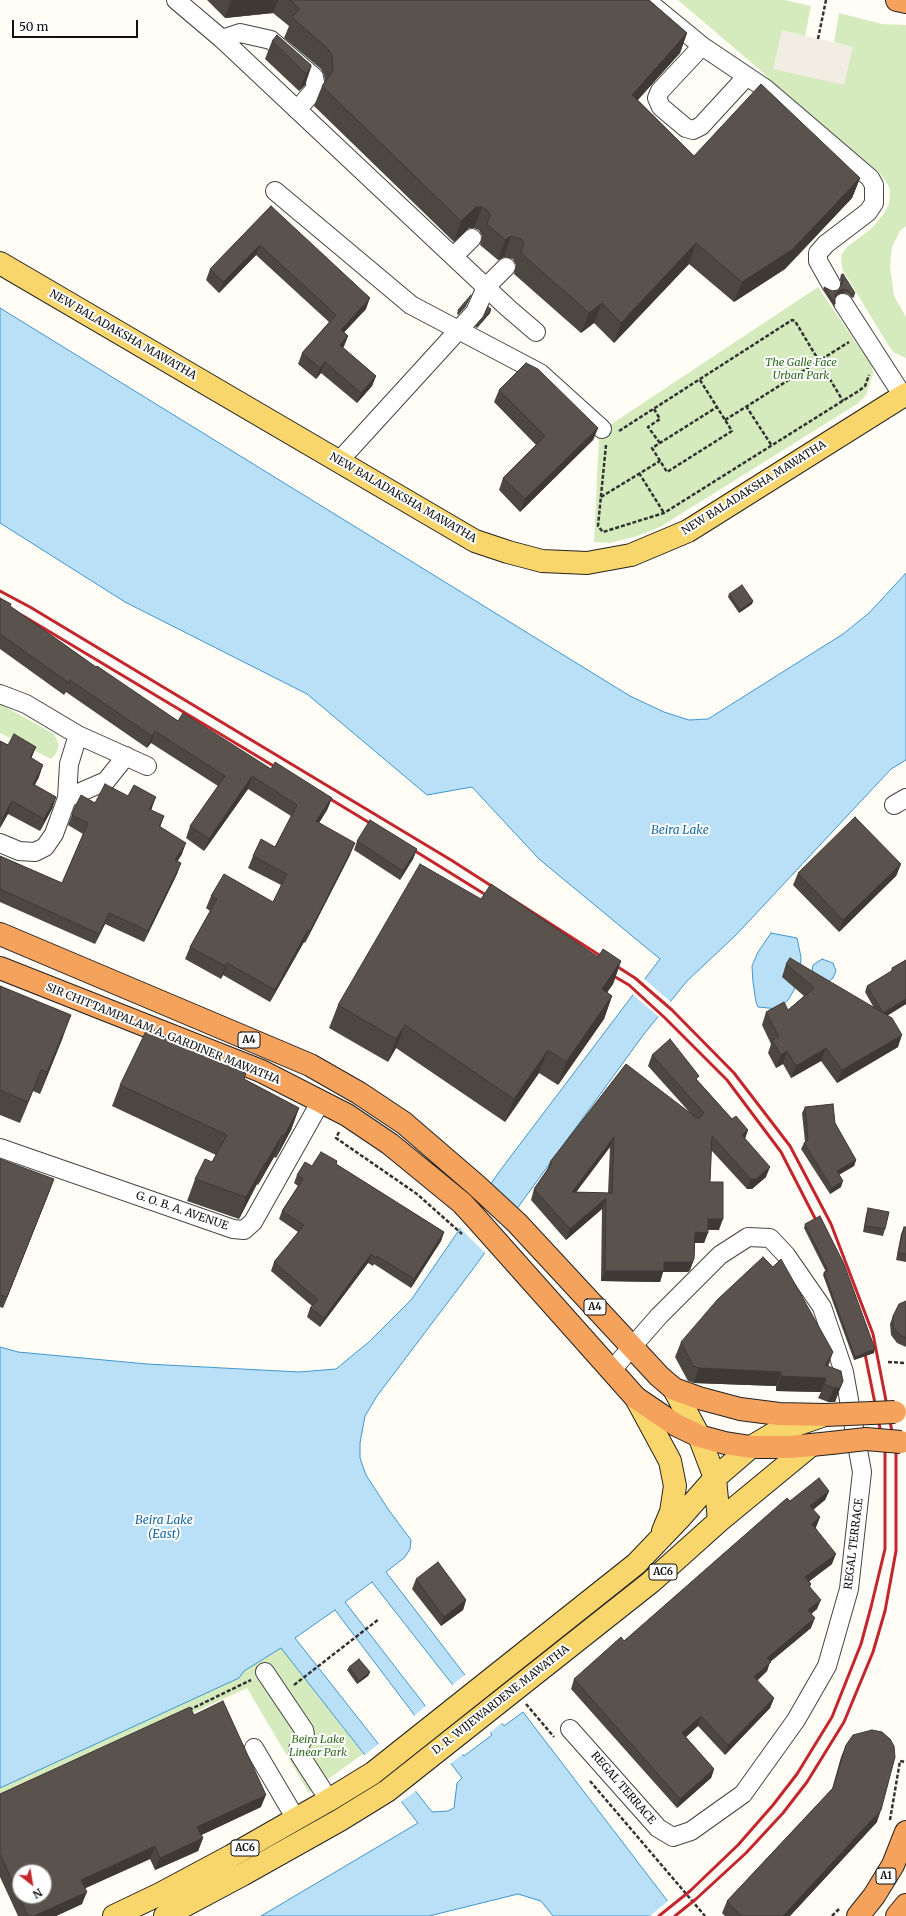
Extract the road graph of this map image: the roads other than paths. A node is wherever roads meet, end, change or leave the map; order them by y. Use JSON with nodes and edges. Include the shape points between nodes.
{"nodes":[{"id":1,"x":176,"y":0,"type":"edge"},
{"id":2,"x":646,"y":0,"type":"edge"},
{"id":3,"x":896,"y":0,"type":"edge"},
{"id":4,"x":906,"y":2,"type":"edge"},
{"id":5,"x":222,"y":39,"type":"junction"},
{"id":6,"x":702,"y":46,"type":"junction"},
{"id":7,"x":747,"y":76,"type":"junction"},
{"id":8,"x":297,"y":110,"type":"junction"},
{"id":9,"x":275,"y":191,"type":"dead end"},
{"id":10,"x":472,"y":238,"type":"edge"},
{"id":11,"x":454,"y":256,"type":"junction"},
{"id":12,"x":0,"y":263,"type":"edge"},
{"id":13,"x":506,"y":267,"type":"edge"},
{"id":14,"x":831,"y":284,"type":"dead end"},
{"id":15,"x":486,"y":287,"type":"junction"},
{"id":16,"x":843,"y":303,"type":"dead end"},
{"id":17,"x":459,"y":329,"type":"junction"},
{"id":18,"x":536,"y":332,"type":"dead end"},
{"id":19,"x":904,"y":395,"type":"edge"},
{"id":20,"x":609,"y":434,"type":"road end"},
{"id":21,"x":339,"y":461,"type":"junction"},
{"id":22,"x":0,"y":694,"type":"edge"},
{"id":23,"x":78,"y":735,"type":"junction"},
{"id":24,"x":126,"y":756,"type":"junction"},
{"id":25,"x":147,"y":766,"type":"dead end"},
{"id":26,"x":67,"y":798,"type":"junction"},
{"id":27,"x":0,"y":843,"type":"edge"},
{"id":28,"x":0,"y":934,"type":"edge"},
{"id":29,"x":0,"y":968,"type":"edge"},
{"id":30,"x":321,"y":1101,"type":"junction"},
{"id":31,"x":0,"y":1148,"type":"edge"},
{"id":32,"x":632,"y":1346,"type":"junction"},
{"id":33,"x":611,"y":1371,"type":"junction"},
{"id":34,"x":674,"y":1389,"type":"junction"},
{"id":35,"x":636,"y":1398,"type":"junction"},
{"id":36,"x":903,"y":1412,"type":"edge"},
{"id":37,"x":825,"y":1415,"type":"junction"},
{"id":38,"x":699,"y":1436,"type":"junction"},
{"id":39,"x":903,"y":1443,"type":"edge"},
{"id":40,"x":751,"y":1446,"type":"junction"},
{"id":41,"x":810,"y":1446,"type":"junction"},
{"id":42,"x":715,"y":1478,"type":"junction"},
{"id":43,"x":720,"y":1521,"type":"junction"},
{"id":44,"x":657,"y":1543,"type":"junction"},
{"id":45,"x":265,"y":1672,"type":"road end"},
{"id":46,"x":570,"y":1729,"type":"dead end"},
{"id":47,"x":254,"y":1748,"type":"dead end"},
{"id":48,"x":329,"y":1800,"type":"junction"},
{"id":49,"x":296,"y":1819,"type":"junction"},
{"id":50,"x":898,"y":1827,"type":"edge"},
{"id":51,"x":160,"y":1894,"type":"junction"},
{"id":52,"x":906,"y":1905,"type":"edge"},
{"id":53,"x":850,"y":1910,"type":"edge"},
{"id":54,"x":168,"y":1915,"type":"edge"},
{"id":55,"x":114,"y":1916,"type":"edge"},
{"id":56,"x":897,"y":1916,"type":"edge"}],
"edges":[{"from":1,"to":5,"type":"street"},
{"from":2,"to":6,"type":"street"},
{"from":3,"to":4,"type":"highway"},
{"from":5,"to":8,"type":"street"},
{"from":5,"to":8,"type":"street","via":[[240,33],[271,40],[314,77],[316,88]]},
{"from":6,"to":7,"type":"street"},
{"from":6,"to":7,"type":"street","via":[[660,91],[657,98],[661,107],[686,128],[693,130],[701,126]]},
{"from":7,"to":14,"type":"street","via":[[766,89],[870,178],[874,185],[874,203],[868,212],[818,253],[818,261]]},
{"from":8,"to":11,"type":"street"},
{"from":9,"to":17,"type":"street","via":[[411,305]]},
{"from":10,"to":11,"type":"street"},
{"from":11,"to":15,"type":"street"},
{"from":12,"to":21,"type":"main road","name":"NEW BALADAKSHA MAWATHA"},
{"from":13,"to":15,"type":"street"},
{"from":15,"to":17,"type":"street","via":[[475,312]]},
{"from":15,"to":18,"type":"street"},
{"from":16,"to":19,"type":"street"},
{"from":17,"to":20,"type":"street","via":[[540,373]]},
{"from":17,"to":21,"type":"street"},
{"from":19,"to":21,"type":"main road","name":"NEW BALADAKSHA MAWATHA","via":[[688,531],[631,555],[587,563],[542,561],[475,541]]},
{"from":22,"to":23,"type":"street","via":[[26,704]]},
{"from":23,"to":24,"type":"street"},
{"from":23,"to":26,"type":"street","via":[[69,764]]},
{"from":24,"to":25,"type":"street"},
{"from":24,"to":26,"type":"street","via":[[106,781]]},
{"from":26,"to":27,"type":"street","via":[[54,834],[45,846],[35,852],[19,851]]},
{"from":28,"to":32,"type":"highway","number":"A4","via":[[310,1065],[359,1093],[404,1123],[476,1185],[517,1223]]},
{"from":29,"to":30,"type":"highway","name":"SIR CHITTAMPALAM A. GARDINER MAWATHA","number":"A4","via":[[261,1071]]},
{"from":30,"to":31,"type":"street","name":"G. O. B. A. AVENUE","via":[[253,1222],[244,1230],[234,1229]]},
{"from":30,"to":33,"type":"highway","name":"SIR CHITTAMPALAM A. GARDINER MAWATHA","number":"A4","via":[[390,1144],[462,1203]]},
{"from":32,"to":33,"type":"street"},
{"from":32,"to":34,"type":"highway","number":"A4"},
{"from":32,"to":46,"type":"street","name":"REGAL TERRACE","via":[[720,1255],[748,1237],[770,1238],[786,1255],[822,1307],[844,1372],[862,1472],[849,1589],[827,1666],[796,1720],[743,1794],[691,1831],[672,1837],[658,1828]]},
{"from":33,"to":35,"type":"highway","name":"SIR CHITTAMPALAM A. GARDINER MAWATHA","number":"A4"},
{"from":34,"to":37,"type":"highway","via":[[740,1409],[779,1414]]},
{"from":34,"to":38,"type":"main road"},
{"from":35,"to":38,"type":"highway","name":"SIR CHITTAMPALAM A. GARDINER MAWATHA","via":[[676,1425]]},
{"from":35,"to":44,"type":"main road","via":[[670,1461],[675,1486],[671,1512]]},
{"from":36,"to":37,"type":"highway","bridge":true},
{"from":37,"to":40,"type":"main road","name":"D. R. WIJEWARDENE MAWATHA","via":[[778,1431]]},
{"from":38,"to":40,"type":"highway","name":"SIR CHITTAMPALAM A. GARDINER MAWATHA"},
{"from":38,"to":42,"type":"main road"},
{"from":39,"to":41,"type":"highway","name":"SIR CHITTAMPALAM A. GARDINER MAWATHA","bridge":true,"via":[[866,1439]]},
{"from":40,"to":41,"type":"highway","name":"SIR CHITTAMPALAM A. GARDINER MAWATHA"},
{"from":40,"to":42,"type":"main road","name":"D. R. WIJEWARDENE MAWATHA","number":"AC6"},
{"from":41,"to":43,"type":"main road","name":"D. R. WIJEWARDENE MAWATHA","number":"AC6"},
{"from":42,"to":43,"type":"main road"},
{"from":42,"to":44,"type":"main road","name":"D. R. WIJEWARDENE MAWATHA","number":"AC6"},
{"from":43,"to":54,"type":"main road","name":"D. R. WIJEWARDENE MAWATHA","number":"AC6","via":[[651,1582],[387,1791],[340,1820]]},
{"from":44,"to":48,"type":"main road","name":"D. R. WIJEWARDENE MAWATHA","number":"AC6","via":[[636,1564],[373,1773]]},
{"from":45,"to":48,"type":"street","via":[[304,1730],[305,1735],[298,1749],[300,1755]]},
{"from":47,"to":49,"type":"street"},
{"from":48,"to":49,"type":"main road","name":"D. R. WIJEWARDENE MAWATHA","number":"AC6"},
{"from":49,"to":51,"type":"main road","name":"D. R. WIJEWARDENE MAWATHA","number":"AC6"},
{"from":50,"to":53,"type":"highway","number":"A1","via":[[893,1865],[874,1896]]},
{"from":51,"to":54,"type":"street"},
{"from":51,"to":55,"type":"main road","name":"D. R. WIJEWARDENE MAWATHA","number":"AC6"},
{"from":52,"to":56,"type":"highway"}]}
